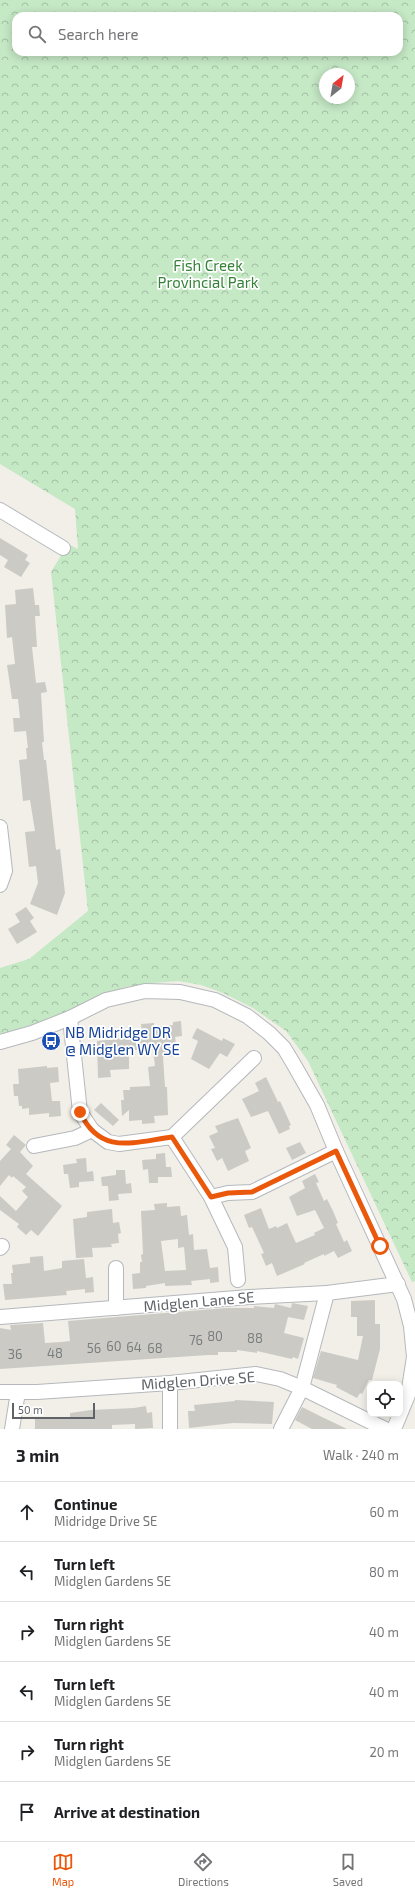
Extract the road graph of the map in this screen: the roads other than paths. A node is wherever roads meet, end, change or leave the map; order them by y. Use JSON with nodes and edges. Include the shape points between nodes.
{"nodes":[{"id":1,"x":0,"y":510,"type":"edge"},
{"id":2,"x":63,"y":548,"type":"dead end"},
{"id":3,"x":0,"y":827,"type":"edge"},
{"id":4,"x":0,"y":885,"type":"edge"},
{"id":5,"x":70,"y":1018,"type":"junction"},
{"id":6,"x":0,"y":1042,"type":"edge"},
{"id":7,"x":254,"y":1058,"type":"dead end"},
{"id":8,"x":92,"y":1130,"type":"junction"},
{"id":9,"x":172,"y":1137,"type":"junction"},
{"id":10,"x":34,"y":1146,"type":"dead end"},
{"id":11,"x":336,"y":1151,"type":"junction"},
{"id":12,"x":211,"y":1197,"type":"junction"},
{"id":13,"x":116,"y":1268,"type":"dead end"},
{"id":14,"x":238,"y":1280,"type":"dead end"},
{"id":15,"x":398,"y":1284,"type":"junction"},
{"id":16,"x":326,"y":1293,"type":"junction"},
{"id":17,"x":116,"y":1308,"type":"junction"},
{"id":18,"x":0,"y":1317,"type":"edge"},
{"id":19,"x":170,"y":1383,"type":"junction"},
{"id":20,"x":302,"y":1388,"type":"junction"},
{"id":21,"x":0,"y":1392,"type":"edge"},
{"id":22,"x":18,"y":1392,"type":"junction"},
{"id":23,"x":12,"y":1429,"type":"edge"},
{"id":24,"x":170,"y":1429,"type":"edge"},
{"id":25,"x":281,"y":1429,"type":"edge"},
{"id":26,"x":385,"y":1429,"type":"edge"},
{"id":27,"x":394,"y":1429,"type":"edge"}],
"edges":[{"from":1,"to":2,"type":"street"},
{"from":3,"to":4,"type":"street","via":[[5,871]]},
{"from":5,"to":6,"type":"street"},
{"from":5,"to":8,"type":"street","via":[[80,1112]]},
{"from":5,"to":11,"type":"street","via":[[106,1000],[145,991],[198,995],[229,1006],[260,1025],[284,1048],[317,1105]]},
{"from":7,"to":9,"type":"street"},
{"from":8,"to":9,"type":"street","via":[[108,1142],[119,1144]]},
{"from":8,"to":10,"type":"street","via":[[75,1138]]},
{"from":9,"to":12,"type":"street"},
{"from":11,"to":12,"type":"street","via":[[252,1192]]},
{"from":11,"to":15,"type":"street"},
{"from":12,"to":14,"type":"street","via":[[235,1247]]},
{"from":13,"to":17,"type":"street"},
{"from":15,"to":16,"type":"street","name":"Midglen Lane SE"},
{"from":15,"to":27,"type":"street","via":[[409,1316],[414,1357],[408,1395]]},
{"from":16,"to":17,"type":"street","name":"Midglen Lane SE","via":[[249,1296]]},
{"from":16,"to":20,"type":"street"},
{"from":17,"to":18,"type":"street","name":"Midglen Lane SE"},
{"from":19,"to":20,"type":"street","name":"Midglen Drive SE","via":[[256,1374],[280,1379]]},
{"from":19,"to":22,"type":"street","name":"Midglen Drive SE"},
{"from":19,"to":24,"type":"street"},
{"from":20,"to":25,"type":"street"},
{"from":20,"to":26,"type":"street","name":"Midglen Drive SE"},
{"from":21,"to":22,"type":"street","name":"Midglen Drive SE"},
{"from":22,"to":23,"type":"street"}]}
